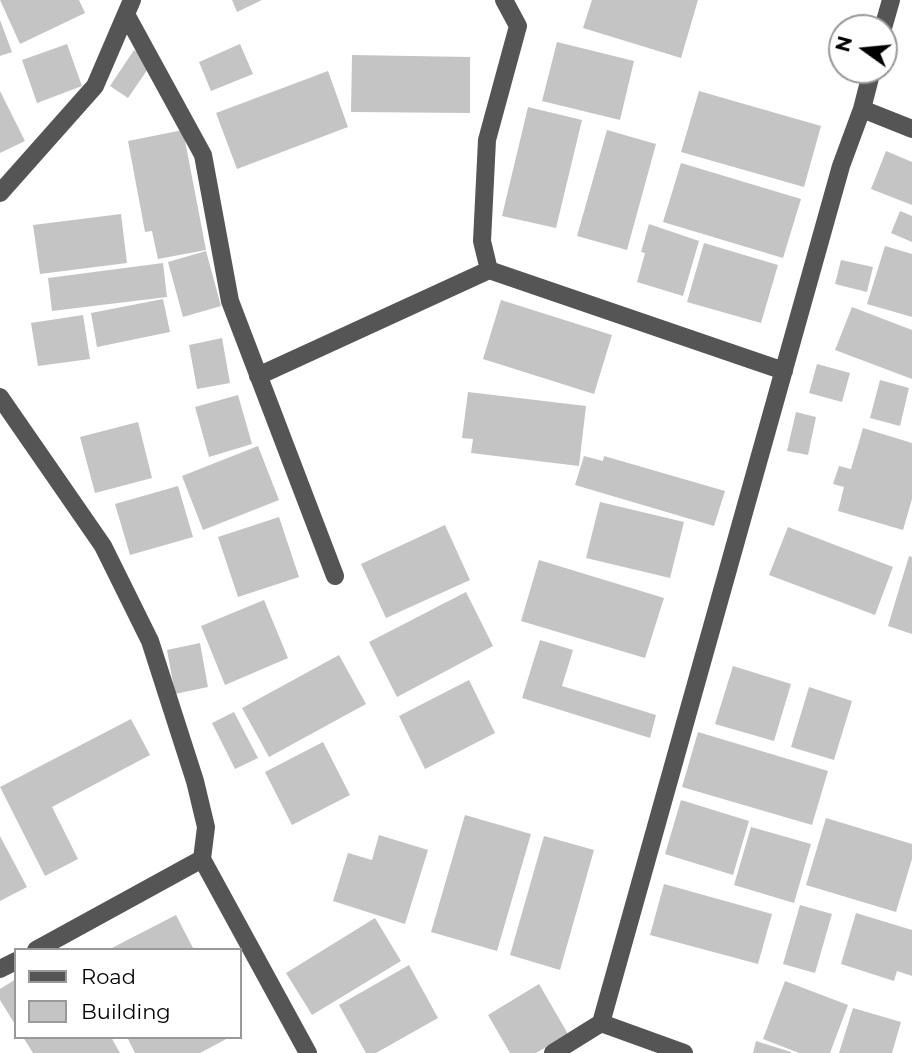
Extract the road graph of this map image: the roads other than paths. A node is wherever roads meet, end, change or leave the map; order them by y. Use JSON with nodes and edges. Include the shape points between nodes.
{"nodes":[{"id":1,"x":504,"y":0,"type":"edge"},
{"id":2,"x":129,"y":8,"type":"edge"},
{"id":3,"x":868,"y":84,"type":"edge"},
{"id":4,"x":862,"y":109,"type":"junction"},
{"id":5,"x":912,"y":129,"type":"edge"},
{"id":6,"x":0,"y":193,"type":"edge"},
{"id":7,"x":489,"y":270,"type":"junction"},
{"id":8,"x":784,"y":371,"type":"junction"},
{"id":9,"x":258,"y":376,"type":"junction"},
{"id":10,"x":0,"y":397,"type":"edge"},
{"id":11,"x":335,"y":576,"type":"dead end"},
{"id":12,"x":202,"y":859,"type":"junction"},
{"id":13,"x":40,"y":948,"type":"edge"},
{"id":14,"x":601,"y":1023,"type":"junction"},
{"id":15,"x":308,"y":1053,"type":"edge"},
{"id":16,"x":553,"y":1053,"type":"edge"},
{"id":17,"x":684,"y":1053,"type":"edge"}],
"edges":[{"from":1,"to":7,"type":"street","via":[[518,26],[487,140],[482,241]]},
{"from":2,"to":6,"type":"street","via":[[95,86]]},
{"from":2,"to":9,"type":"street","via":[[203,155],[230,301]]},
{"from":3,"to":4,"type":"street"},
{"from":4,"to":5,"type":"street"},
{"from":4,"to":8,"type":"street"},
{"from":7,"to":8,"type":"street"},
{"from":7,"to":9,"type":"street"},
{"from":8,"to":14,"type":"street"},
{"from":9,"to":11,"type":"street"},
{"from":10,"to":12,"type":"street","via":[[103,546],[150,641],[206,827]]},
{"from":12,"to":13,"type":"street"},
{"from":12,"to":15,"type":"street"},
{"from":14,"to":16,"type":"street"},
{"from":14,"to":17,"type":"street"}]}
